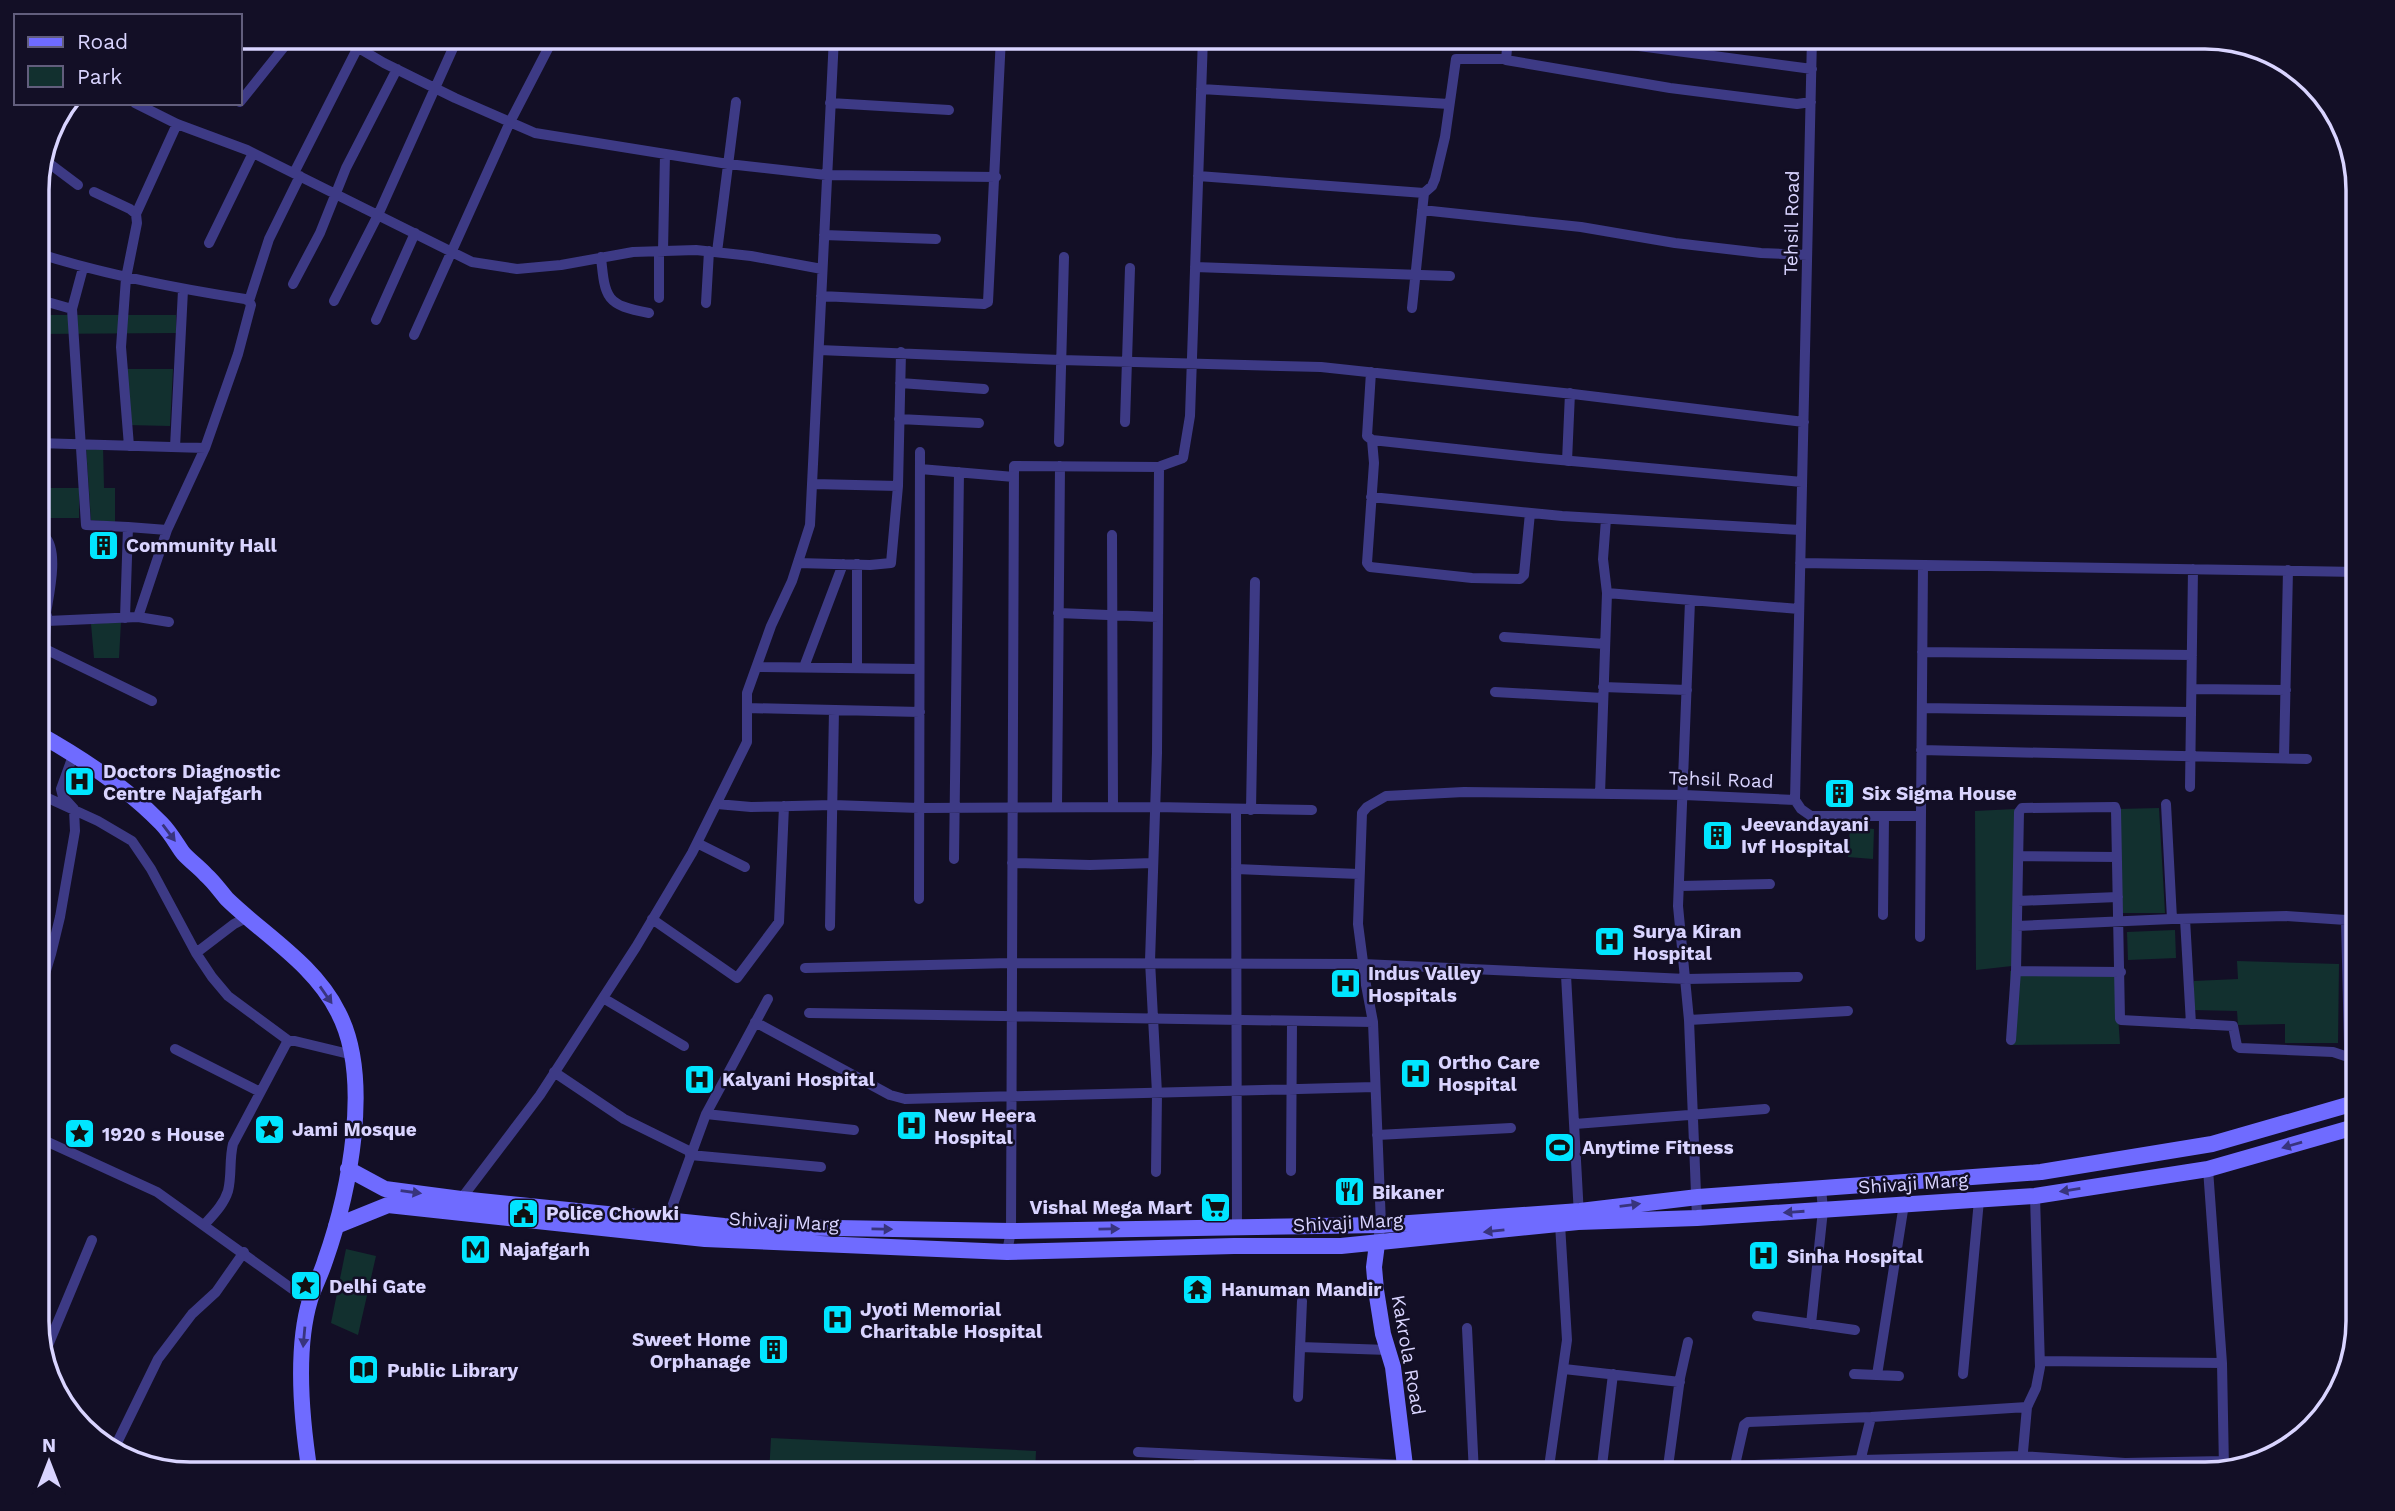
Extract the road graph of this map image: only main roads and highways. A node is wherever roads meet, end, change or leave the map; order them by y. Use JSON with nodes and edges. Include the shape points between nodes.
{"nodes":[{"id":1,"x":49,"y":739,"type":"edge"},
{"id":2,"x":2346,"y":1105,"type":"edge"},
{"id":3,"x":2346,"y":1130,"type":"edge"},
{"id":4,"x":348,"y":1168,"type":"junction"},
{"id":5,"x":461,"y":1206,"type":"junction"},
{"id":6,"x":1579,"y":1217,"type":"junction"},
{"id":7,"x":336,"y":1226,"type":"junction"},
{"id":8,"x":844,"y":1237,"type":"junction"},
{"id":9,"x":1377,"y":1244,"type":"junction"},
{"id":10,"x":309,"y":1462,"type":"edge"},
{"id":11,"x":1405,"y":1462,"type":"edge"}],
"edges":[{"from":1,"to":4,"type":"main road","one_way":true,"via":[[116,783],[163,824],[185,855],[227,898],[312,975],[338,1012],[353,1055],[356,1083]]},
{"from":6,"to":2,"type":"main road","name":"Shivaji Marg","one_way":true,"via":[[1698,1197],[2041,1172],[2212,1143]]},
{"from":3,"to":6,"type":"main road","name":"Shivaji Marg","one_way":true,"via":[[2208,1168],[2035,1196],[1697,1218]]},
{"from":4,"to":5,"type":"main road","name":"Shivaji Marg","one_way":true,"via":[[385,1189]]},
{"from":4,"to":7,"type":"main road"},
{"from":5,"to":7,"type":"main road","name":"Shivaji Marg","via":[[388,1205]]},
{"from":5,"to":8,"type":"main road","name":"Shivaji Marg","via":[[669,1219]]},
{"from":5,"to":8,"type":"main road","name":"Shivaji Marg","via":[[705,1239]]},
{"from":8,"to":6,"type":"main road","name":"Shivaji Marg","one_way":true},
{"from":6,"to":9,"type":"main road","name":"Shivaji Marg","one_way":true,"via":[[1560,1224]]},
{"from":7,"to":10,"type":"main road","one_way":true,"via":[[309,1301],[304,1334],[303,1408]]},
{"from":8,"to":9,"type":"main road","name":"Shivaji Marg","via":[[1007,1252]]},
{"from":9,"to":11,"type":"main road","name":"Kakrola Road","via":[[1374,1267],[1382,1334],[1393,1367]]}]}
